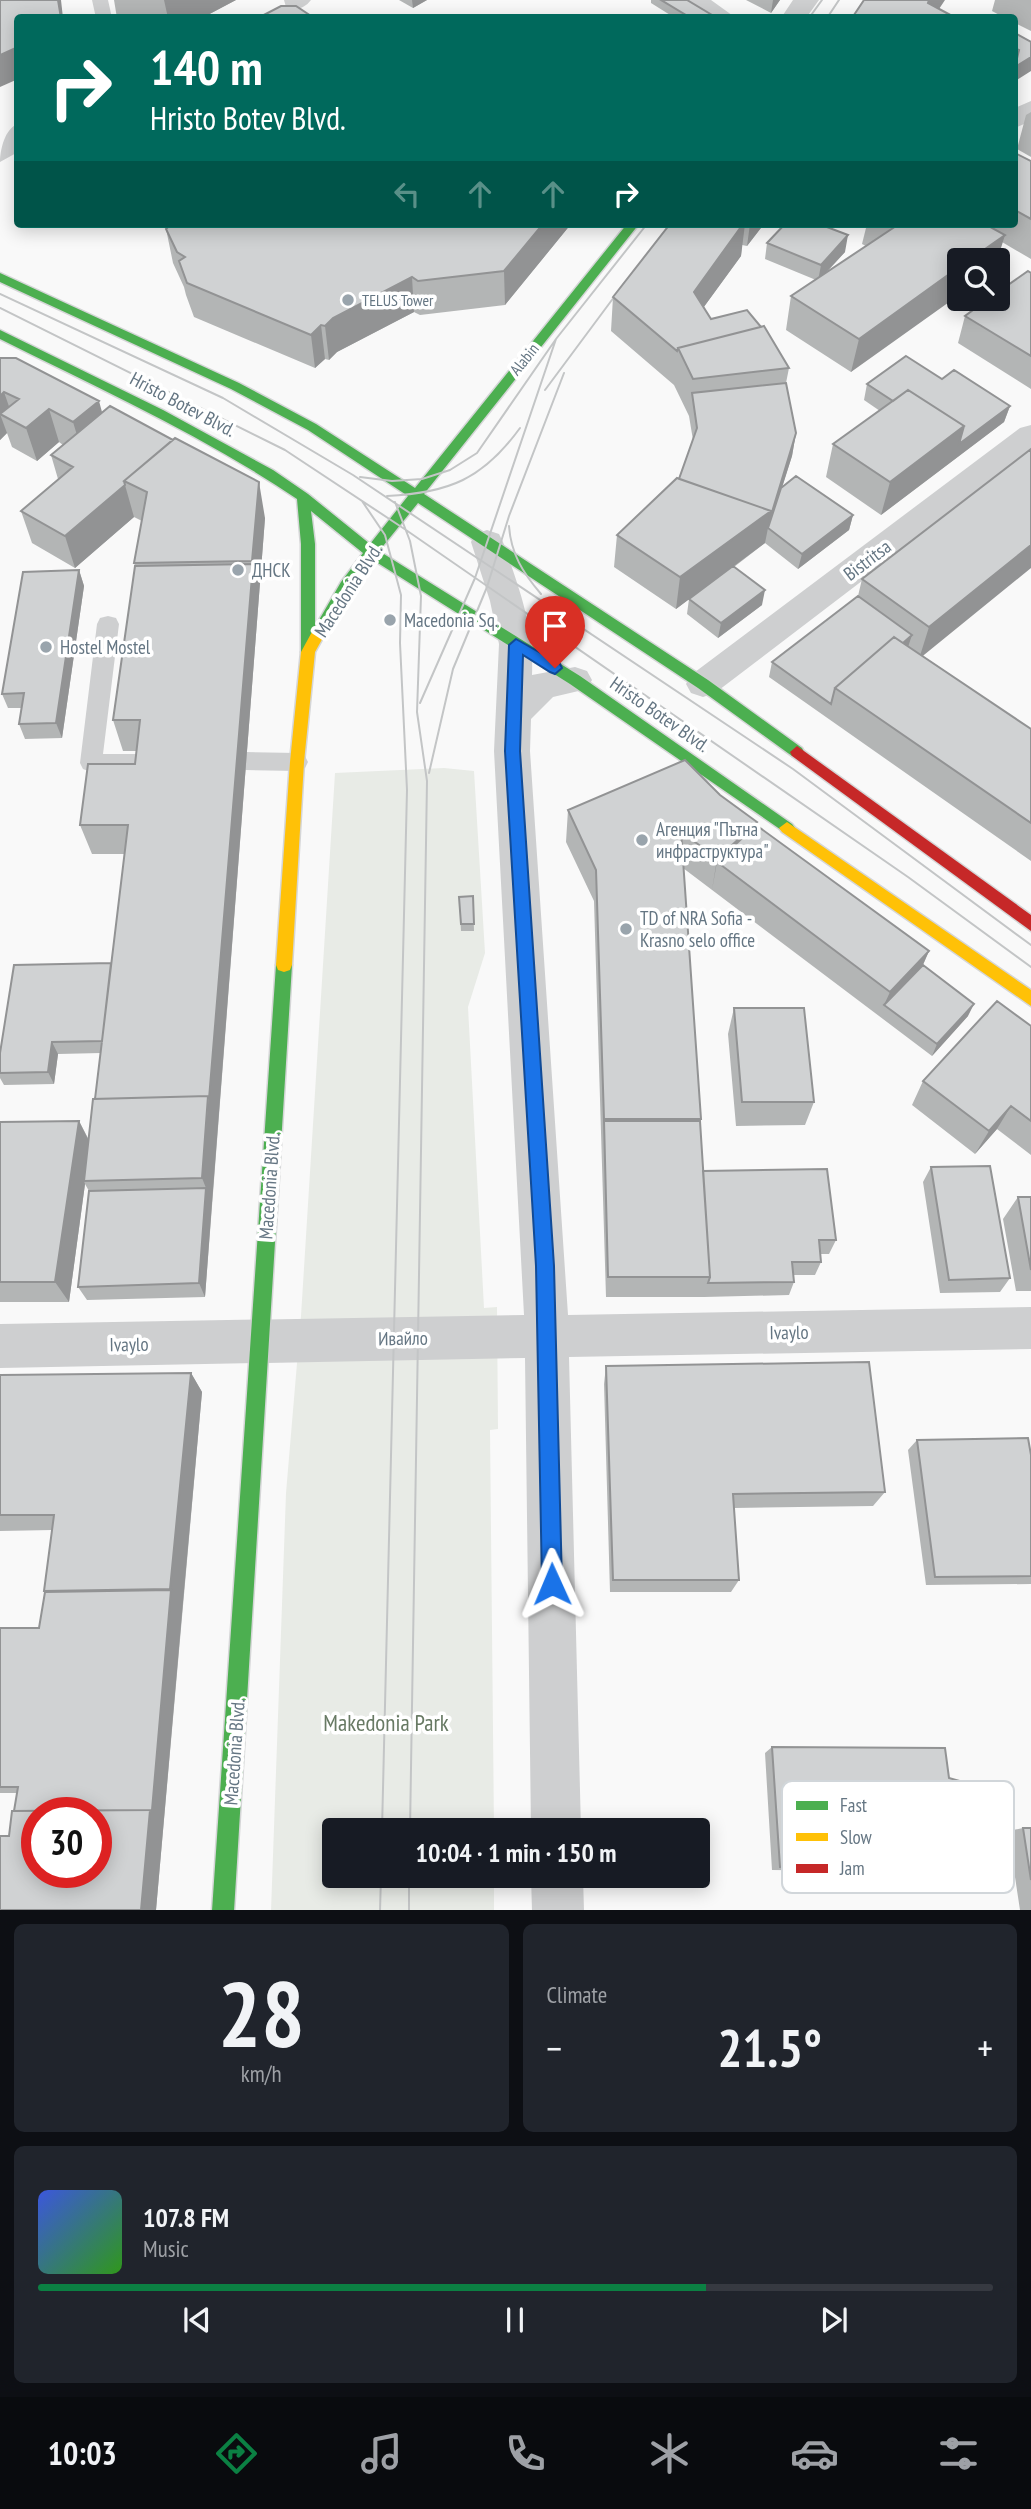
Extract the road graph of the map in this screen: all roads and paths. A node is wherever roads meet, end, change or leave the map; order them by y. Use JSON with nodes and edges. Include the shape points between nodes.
{"nodes":[{"id":1,"x":693,"y":0,"type":"edge"},
{"id":2,"x":717,"y":14,"type":"edge"},
{"id":3,"x":14,"y":139,"type":"edge"},
{"id":4,"x":0,"y":156,"type":"edge"},
{"id":5,"x":630,"y":228,"type":"edge"},
{"id":6,"x":0,"y":277,"type":"edge"},
{"id":7,"x":0,"y":334,"type":"edge"},
{"id":8,"x":1031,"y":436,"type":"edge"},
{"id":9,"x":417,"y":496,"type":"junction"},
{"id":10,"x":303,"y":497,"type":"junction"},
{"id":11,"x":487,"y":542,"type":"junction"},
{"id":12,"x":371,"y":552,"type":"junction"},
{"id":13,"x":108,"y":624,"type":"dead end"},
{"id":14,"x":516,"y":645,"type":"junction"},
{"id":15,"x":308,"y":652,"type":"junction"},
{"id":16,"x":575,"y":680,"type":"junction"},
{"id":17,"x":703,"y":684,"type":"junction"},
{"id":18,"x":515,"y":713,"type":"junction"},
{"id":19,"x":246,"y":761,"type":"dead end"},
{"id":20,"x":148,"y":762,"type":"edge"},
{"id":21,"x":297,"y":762,"type":"junction"},
{"id":22,"x":1031,"y":924,"type":"edge"},
{"id":23,"x":1031,"y":999,"type":"edge"},
{"id":24,"x":1031,"y":1328,"type":"edge"},
{"id":25,"x":547,"y":1336,"type":"junction"},
{"id":26,"x":259,"y":1341,"type":"junction"},
{"id":27,"x":0,"y":1346,"type":"edge"},
{"id":28,"x":556,"y":1818,"type":"edge"},
{"id":29,"x":557,"y":1888,"type":"edge"},
{"id":30,"x":223,"y":1910,"type":"edge"},
{"id":31,"x":558,"y":1910,"type":"edge"}],
"edges":[{"from":1,"to":2,"type":"street"},
{"from":3,"to":4,"type":"lane","via":[[9,152]]},
{"from":5,"to":9,"type":"main road","name":"Alabin"},
{"from":6,"to":9,"type":"main road","name":"Hristo Botev Blvd.","via":[[235,386],[312,427]]},
{"from":7,"to":10,"type":"main road","name":"Hristo Botev Blvd.","via":[[159,413]]},
{"from":8,"to":17,"type":"street","name":"Bistritsa"},
{"from":9,"to":11,"type":"main road","name":"Hristo Botev Blvd."},
{"from":9,"to":12,"type":"main road","name":"Macedonia Blvd."},
{"from":10,"to":12,"type":"main road","name":"Hristo Botev Blvd."},
{"from":10,"to":15,"type":"main road"},
{"from":11,"to":14,"type":"street","via":[[508,601]]},
{"from":11,"to":17,"type":"main road","name":"Hristo Botev Blvd."},
{"from":12,"to":14,"type":"main road","name":"Hristo Botev Blvd."},
{"from":12,"to":15,"type":"main road","name":"Macedonia Blvd."},
{"from":13,"to":20,"type":"lane","via":[[91,763]]},
{"from":14,"to":16,"type":"main road","name":"Hristo Botev Blvd."},
{"from":14,"to":18,"type":"street"},
{"from":15,"to":21,"type":"main road","name":"Macedonia Blvd."},
{"from":16,"to":18,"type":"street","via":[[543,685]]},
{"from":16,"to":23,"type":"main road","name":"Hristo Botev Blvd."},
{"from":17,"to":22,"type":"main road","name":"Hristo Botev Blvd."},
{"from":18,"to":25,"type":"street","via":[[512,751]]},
{"from":19,"to":21,"type":"lane"},
{"from":21,"to":26,"type":"main road","name":"Macedonia Blvd."},
{"from":24,"to":25,"type":"street","name":"Ivaylo"},
{"from":25,"to":26,"type":"street","name":"Ивайло"},
{"from":25,"to":28,"type":"street"},
{"from":26,"to":27,"type":"street","name":"Ivaylo"},
{"from":26,"to":30,"type":"main road","name":"Macedonia Blvd."},
{"from":29,"to":31,"type":"street"}]}
